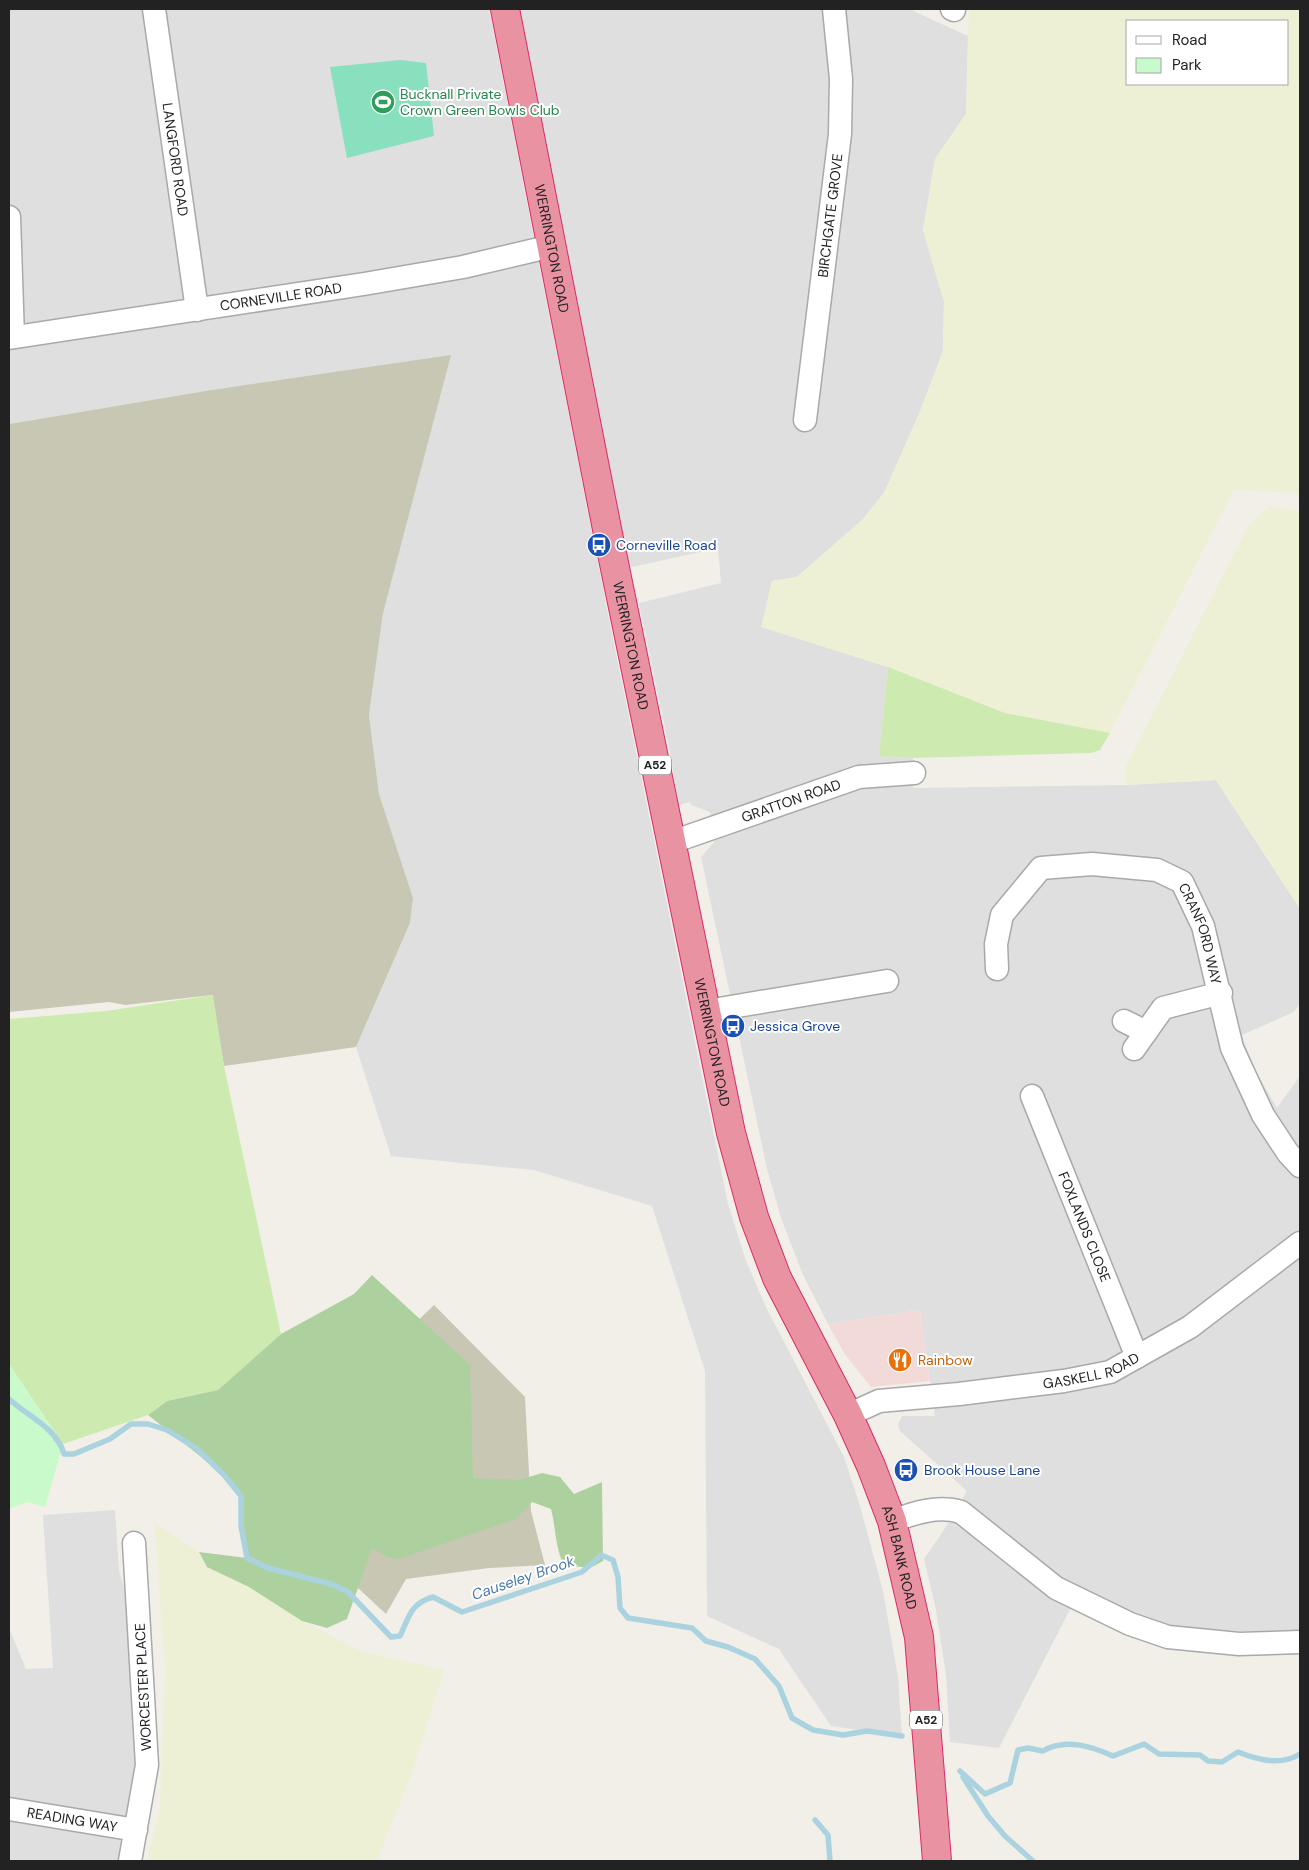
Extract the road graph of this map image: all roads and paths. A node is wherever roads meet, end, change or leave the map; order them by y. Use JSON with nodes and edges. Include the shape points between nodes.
{"nodes":[{"id":1,"x":154,"y":9,"type":"edge"},
{"id":2,"x":505,"y":9,"type":"edge"},
{"id":3,"x":834,"y":9,"type":"edge"},
{"id":4,"x":9,"y":217,"type":"edge"},
{"id":5,"x":552,"y":246,"type":"junction"},
{"id":6,"x":197,"y":310,"type":"junction"},
{"id":7,"x":11,"y":337,"type":"edge"},
{"id":8,"x":805,"y":420,"type":"dead end"},
{"id":9,"x":914,"y":773,"type":"dead end"},
{"id":10,"x":672,"y":842,"type":"junction"},
{"id":11,"x":997,"y":969,"type":"dead end"},
{"id":12,"x":887,"y":981,"type":"dead end"},
{"id":13,"x":1221,"y":994,"type":"junction"},
{"id":14,"x":707,"y":1011,"type":"junction"},
{"id":15,"x":1124,"y":1021,"type":"dead end"},
{"id":16,"x":1032,"y":1096,"type":"dead end"},
{"id":17,"x":1300,"y":1166,"type":"edge"},
{"id":18,"x":1300,"y":1243,"type":"edge"},
{"id":19,"x":777,"y":1278,"type":"joint"},
{"id":20,"x":1137,"y":1357,"type":"junction"},
{"id":21,"x":848,"y":1415,"type":"junction"},
{"id":22,"x":892,"y":1521,"type":"junction"},
{"id":23,"x":134,"y":1543,"type":"dead end"},
{"id":24,"x":1300,"y":1642,"type":"edge"},
{"id":25,"x":9,"y":1809,"type":"edge"},
{"id":26,"x":136,"y":1830,"type":"junction"},
{"id":27,"x":130,"y":1861,"type":"edge"},
{"id":28,"x":937,"y":1861,"type":"edge"}],
"edges":[{"from":1,"to":6,"type":"street","name":"LANGFORD ROAD"},
{"from":2,"to":5,"type":"highway","name":"WERRINGTON ROAD","number":"A52"},
{"from":3,"to":8,"type":"street","name":"BIRCHGATE GROVE","via":[[841,79],[840,134]]},
{"from":4,"to":7,"type":"street"},
{"from":5,"to":6,"type":"street","name":"CORNEVILLE ROAD","via":[[463,267]]},
{"from":5,"to":10,"type":"highway","name":"WERRINGTON ROAD","number":"A52"},
{"from":6,"to":7,"type":"street","name":"CORNEVILLE ROAD"},
{"from":9,"to":10,"type":"street","name":"GRATTON ROAD","via":[[859,777]]},
{"from":10,"to":14,"type":"highway","name":"WERRINGTON ROAD","number":"A52"},
{"from":11,"to":13,"type":"street","name":"CRANFORD WAY","via":[[996,944],[1002,915],[1041,868],[1092,864],[1157,870],[1182,882],[1203,926]]},
{"from":12,"to":14,"type":"street"},
{"from":13,"to":15,"type":"street","via":[[1163,1008],[1140,1041]]},
{"from":13,"to":17,"type":"street","name":"CRANFORD WAY","via":[[1232,1048],[1263,1115]]},
{"from":14,"to":19,"type":"highway","name":"WERRINGTON ROAD","number":"A52","via":[[731,1133],[754,1218]]},
{"from":16,"to":20,"type":"street","name":"FOXLANDS CLOSE"},
{"from":18,"to":20,"type":"street","name":"GASKELL ROAD","via":[[1190,1327]]},
{"from":19,"to":21,"type":"highway","name":"ASH BANK ROAD","number":"A52"},
{"from":20,"to":21,"type":"street","name":"GASKELL ROAD","via":[[1110,1372],[1064,1381],[878,1401]]},
{"from":21,"to":22,"type":"highway","name":"ASH BANK ROAD","number":"A52"},
{"from":22,"to":24,"type":"street","via":[[934,1509],[949,1508],[961,1512],[1056,1588],[1130,1624],[1168,1637],[1239,1644]]},
{"from":22,"to":28,"type":"highway","name":"ASH BANK ROAD","number":"A52","via":[[920,1637]]},
{"from":23,"to":26,"type":"street","name":"WORCESTER PLACE","via":[[147,1765]]},
{"from":25,"to":26,"type":"street","name":"READING WAY"},
{"from":26,"to":27,"type":"street","name":"WORCESTER PLACE"}]}
